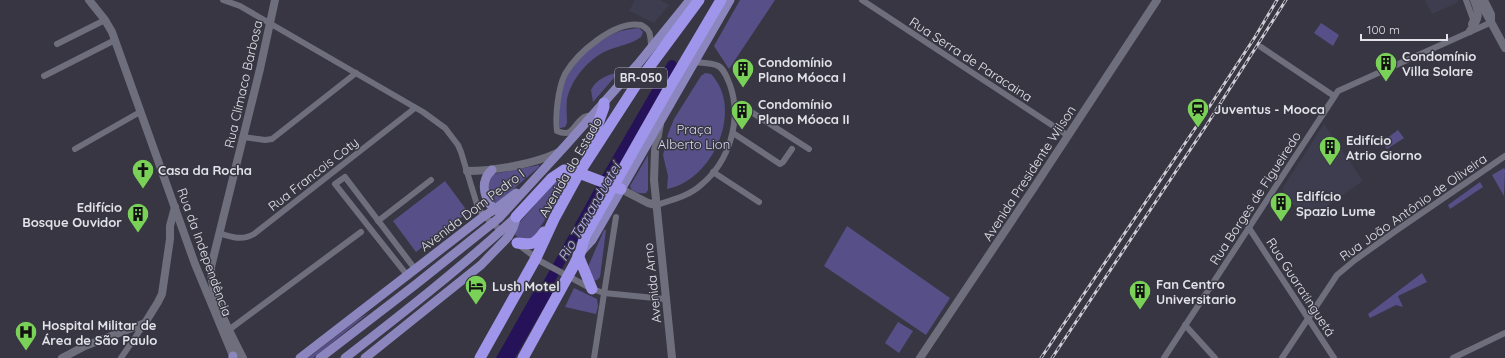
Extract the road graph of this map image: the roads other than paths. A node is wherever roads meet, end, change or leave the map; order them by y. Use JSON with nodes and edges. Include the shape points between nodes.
{"nodes":[{"id":1,"x":89,"y":0,"type":"edge"},
{"id":2,"x":223,"y":0,"type":"edge"},
{"id":3,"x":275,"y":0,"type":"edge"},
{"id":4,"x":690,"y":0,"type":"edge"},
{"id":5,"x":699,"y":0,"type":"edge"},
{"id":6,"x":721,"y":0,"type":"edge"},
{"id":7,"x":730,"y":0,"type":"edge"},
{"id":8,"x":862,"y":0,"type":"edge"},
{"id":9,"x":1157,"y":0,"type":"edge"},
{"id":10,"x":1466,"y":0,"type":"edge"},
{"id":11,"x":1474,"y":0,"type":"edge"},
{"id":12,"x":1479,"y":0,"type":"edge"},
{"id":13,"x":1485,"y":0,"type":"edge"},
{"id":14,"x":105,"y":20,"type":"junction"},
{"id":15,"x":1492,"y":22,"type":"junction"},
{"id":16,"x":270,"y":24,"type":"junction"},
{"id":17,"x":1470,"y":31,"type":"junction"},
{"id":18,"x":115,"y":40,"type":"junction"},
{"id":19,"x":57,"y":44,"type":"dead end"},
{"id":20,"x":1261,"y":47,"type":"dead end"},
{"id":21,"x":1505,"y":48,"type":"edge"},
{"id":22,"x":650,"y":49,"type":"junction"},
{"id":23,"x":695,"y":62,"type":"junction"},
{"id":24,"x":356,"y":74,"type":"junction"},
{"id":25,"x":44,"y":76,"type":"dead end"},
{"id":26,"x":1334,"y":96,"type":"junction"},
{"id":27,"x":604,"y":102,"type":"junction"},
{"id":28,"x":735,"y":104,"type":"junction"},
{"id":29,"x":415,"y":108,"type":"junction"},
{"id":30,"x":140,"y":112,"type":"junction"},
{"id":31,"x":592,"y":115,"type":"junction"},
{"id":32,"x":661,"y":120,"type":"junction"},
{"id":33,"x":733,"y":133,"type":"junction"},
{"id":34,"x":1067,"y":135,"type":"junction"},
{"id":35,"x":243,"y":137,"type":"junction"},
{"id":36,"x":75,"y":149,"type":"dead end"},
{"id":37,"x":792,"y":149,"type":"dead end"},
{"id":38,"x":809,"y":149,"type":"dead end"},
{"id":39,"x":560,"y":151,"type":"junction"},
{"id":40,"x":1505,"y":156,"type":"edge"},
{"id":41,"x":588,"y":160,"type":"junction"},
{"id":42,"x":489,"y":170,"type":"junction"},
{"id":43,"x":467,"y":171,"type":"junction"},
{"id":44,"x":714,"y":172,"type":"junction"},
{"id":45,"x":580,"y":173,"type":"junction"},
{"id":46,"x":432,"y":180,"type":"dead end"},
{"id":47,"x":617,"y":187,"type":"junction"},
{"id":48,"x":759,"y":202,"type":"dead end"},
{"id":49,"x":656,"y":205,"type":"junction"},
{"id":50,"x":175,"y":207,"type":"junction"},
{"id":51,"x":495,"y":208,"type":"junction"},
{"id":52,"x":369,"y":210,"type":"junction"},
{"id":53,"x":361,"y":216,"type":"junction"},
{"id":54,"x":484,"y":216,"type":"junction"},
{"id":55,"x":516,"y":217,"type":"junction"},
{"id":56,"x":555,"y":217,"type":"junction"},
{"id":57,"x":616,"y":217,"type":"dead end"},
{"id":58,"x":378,"y":221,"type":"junction"},
{"id":59,"x":492,"y":223,"type":"junction"},
{"id":60,"x":383,"y":228,"type":"junction"},
{"id":61,"x":1249,"y":228,"type":"junction"},
{"id":62,"x":184,"y":231,"type":"junction"},
{"id":63,"x":361,"y":232,"type":"dead end"},
{"id":64,"x":219,"y":233,"type":"junction"},
{"id":65,"x":375,"y":235,"type":"junction"},
{"id":66,"x":509,"y":237,"type":"junction"},
{"id":67,"x":170,"y":239,"type":"junction"},
{"id":68,"x":579,"y":254,"type":"junction"},
{"id":69,"x":538,"y":260,"type":"junction"},
{"id":70,"x":195,"y":264,"type":"junction"},
{"id":71,"x":211,"y":268,"type":"junction"},
{"id":72,"x":415,"y":269,"type":"junction"},
{"id":73,"x":452,"y":273,"type":"junction"},
{"id":74,"x":407,"y":275,"type":"junction"},
{"id":75,"x":566,"y":275,"type":"junction"},
{"id":76,"x":423,"y":278,"type":"junction"},
{"id":77,"x":415,"y":285,"type":"junction"},
{"id":78,"x":592,"y":289,"type":"junction"},
{"id":79,"x":604,"y":293,"type":"junction"},
{"id":80,"x":665,"y":299,"type":"junction"},
{"id":81,"x":385,"y":308,"type":"junction"},
{"id":82,"x":404,"y":312,"type":"junction"},
{"id":83,"x":356,"y":315,"type":"junction"},
{"id":84,"x":1308,"y":318,"type":"junction"},
{"id":85,"x":145,"y":323,"type":"junction"},
{"id":86,"x":389,"y":324,"type":"junction"},
{"id":87,"x":1185,"y":326,"type":"junction"},
{"id":88,"x":226,"y":332,"type":"junction"},
{"id":89,"x":1505,"y":333,"type":"edge"},
{"id":90,"x":381,"y":346,"type":"junction"},
{"id":91,"x":233,"y":357,"type":"edge"},
{"id":92,"x":62,"y":358,"type":"edge"},
{"id":93,"x":122,"y":358,"type":"edge"},
{"id":94,"x":243,"y":358,"type":"edge"},
{"id":95,"x":300,"y":358,"type":"edge"},
{"id":96,"x":320,"y":358,"type":"edge"},
{"id":97,"x":344,"y":358,"type":"edge"},
{"id":98,"x":365,"y":358,"type":"edge"},
{"id":99,"x":480,"y":358,"type":"edge"},
{"id":100,"x":523,"y":358,"type":"edge"},
{"id":101,"x":594,"y":358,"type":"edge"},
{"id":102,"x":672,"y":358,"type":"edge"},
{"id":103,"x":920,"y":358,"type":"edge"},
{"id":104,"x":1164,"y":358,"type":"edge"},
{"id":105,"x":1215,"y":358,"type":"edge"},
{"id":106,"x":1282,"y":358,"type":"edge"},
{"id":107,"x":1334,"y":358,"type":"edge"},
{"id":108,"x":1453,"y":358,"type":"edge"}],
"edges":[{"from":1,"to":14,"type":"main road","name":"Rua da Independência"},
{"from":2,"to":16,"type":"street","via":[[240,6]]},
{"from":3,"to":16,"type":"main road","name":"Rua Clímaco Barbosa"},
{"from":4,"to":22,"type":"main road","name":"Avenida do Estado"},
{"from":5,"to":41,"type":"highway","name":"Avenida do Estado","number":"BR-050","via":[[636,85]]},
{"from":6,"to":47,"type":"highway","number":"BR-050"},
{"from":7,"to":23,"type":"main road"},
{"from":8,"to":34,"type":"street","name":"Rua Serra de Paracaina"},
{"from":9,"to":34,"type":"main road","name":"Avenida Presidente Wilson"},
{"from":10,"to":17,"type":"street","via":[[1473,19]]},
{"from":11,"to":17,"type":"main road","via":[[1478,15]]},
{"from":12,"to":15,"type":"main road"},
{"from":13,"to":15,"type":"street","via":[[1492,14]]},
{"from":14,"to":18,"type":"main road","name":"Rua da Independência"},
{"from":14,"to":19,"type":"street"},
{"from":15,"to":17,"type":"street","name":"Rua Borges de Figueiredo"},
{"from":15,"to":21,"type":"main road"},
{"from":16,"to":24,"type":"street"},
{"from":16,"to":35,"type":"main road","name":"Rua Clímaco Barbosa"},
{"from":17,"to":26,"type":"street","name":"Rua Borges de Figueiredo","via":[[1342,89]]},
{"from":18,"to":25,"type":"street"},
{"from":18,"to":30,"type":"main road","name":"Rua da Independência"},
{"from":20,"to":26,"type":"street"},
{"from":22,"to":27,"type":"main road","name":"Avenida do Estado"},
{"from":22,"to":31,"type":"street","via":[[649,32],[644,26],[633,24],[611,31],[580,54],[565,74],[560,86],[557,131],[565,134],[570,132],[583,118]]},
{"from":23,"to":28,"type":"street","via":[[716,65],[722,69]]},
{"from":23,"to":32,"type":"main road"},
{"from":24,"to":29,"type":"street"},
{"from":24,"to":35,"type":"street","via":[[272,139]]},
{"from":26,"to":61,"type":"street","name":"Rua Borges de Figueiredo"},
{"from":27,"to":31,"type":"main road"},
{"from":27,"to":41,"type":"highway","via":[[587,153]]},
{"from":28,"to":33,"type":"street"},
{"from":28,"to":38,"type":"street"},
{"from":29,"to":43,"type":"street","via":[[445,128],[461,152]]},
{"from":29,"to":64,"type":"street","name":"Rua Francois Coty","via":[[254,234],[240,238]]},
{"from":30,"to":36,"type":"street"},
{"from":30,"to":50,"type":"main road","name":"Rua da Independência"},
{"from":31,"to":39,"type":"main road"},
{"from":32,"to":47,"type":"main road"},
{"from":32,"to":49,"type":"main road","via":[[654,164]]},
{"from":33,"to":37,"type":"street","via":[[780,164]]},
{"from":33,"to":44,"type":"street"},
{"from":34,"to":103,"type":"main road","name":"Avenida Presidente Wilson"},
{"from":35,"to":64,"type":"main road","name":"Rua Clímaco Barbosa"},
{"from":39,"to":42,"type":"main road","via":[[540,159]]},
{"from":39,"to":51,"type":"main road","name":"Avenida Dom Pedro I","via":[[535,179]]},
{"from":40,"to":84,"type":"street","name":"Rua João Antônio de Oliveira","via":[[1351,264],[1330,284]]},
{"from":41,"to":45,"type":"highway","name":"Avenida do Estado","number":"BR-050"},
{"from":42,"to":43,"type":"main road"},
{"from":42,"to":51,"type":"main road","via":[[481,178],[480,190],[484,200]]},
{"from":43,"to":54,"type":"street","via":[[478,208]]},
{"from":44,"to":48,"type":"street"},
{"from":44,"to":49,"type":"street","via":[[688,194]]},
{"from":45,"to":47,"type":"highway"},
{"from":45,"to":55,"type":"highway","via":[[564,170],[558,172]]},
{"from":45,"to":56,"type":"highway","name":"Avenida do Estado","number":"BR-050"},
{"from":46,"to":58,"type":"street"},
{"from":47,"to":49,"type":"main road"},
{"from":47,"to":68,"type":"highway","number":"BR-050","via":[[585,236]]},
{"from":49,"to":80,"type":"main road","name":"Avenida Arno"},
{"from":50,"to":62,"type":"main road","name":"Rua da Independência"},
{"from":50,"to":67,"type":"main road","via":[[170,226]]},
{"from":51,"to":54,"type":"main road","name":"Avenida Dom Pedro I"},
{"from":51,"to":55,"type":"main road"},
{"from":51,"to":59,"type":"main road","name":"Avenida Dom Pedro I"},
{"from":52,"to":53,"type":"street"},
{"from":52,"to":53,"type":"street","via":[[345,177],[335,184]]},
{"from":52,"to":58,"type":"street"},
{"from":53,"to":65,"type":"street"},
{"from":54,"to":59,"type":"street"},
{"from":54,"to":72,"type":"main road","name":"Avenida Dom Pedro I"},
{"from":55,"to":66,"type":"main road"},
{"from":56,"to":66,"type":"highway","via":[[537,241],[529,245]]},
{"from":56,"to":69,"type":"highway","name":"Avenida do Estado","number":"BR-050"},
{"from":57,"to":79,"type":"street"},
{"from":58,"to":60,"type":"street"},
{"from":59,"to":66,"type":"street"},
{"from":59,"to":76,"type":"main road","name":"Avenida Dom Pedro I"},
{"from":60,"to":65,"type":"street"},
{"from":60,"to":72,"type":"street"},
{"from":61,"to":84,"type":"street","name":"Rua Guaratinguetá"},
{"from":61,"to":87,"type":"street","name":"Rua Borges de Figueiredo"},
{"from":62,"to":67,"type":"main road"},
{"from":62,"to":70,"type":"main road","name":"Rua da Independência"},
{"from":63,"to":88,"type":"street"},
{"from":64,"to":71,"type":"main road","name":"Rua Clímaco Barbosa"},
{"from":65,"to":74,"type":"street"},
{"from":66,"to":69,"type":"street"},
{"from":66,"to":73,"type":"main road"},
{"from":66,"to":90,"type":"main road","via":[[481,265]]},
{"from":67,"to":85,"type":"main road","via":[[162,294]]},
{"from":68,"to":75,"type":"highway","number":"BR-050"},
{"from":68,"to":78,"type":"highway"},
{"from":69,"to":75,"type":"street"},
{"from":69,"to":99,"type":"highway","name":"Avenida do Estado","number":"BR-050"},
{"from":70,"to":71,"type":"main road","via":[[205,269]]},
{"from":70,"to":88,"type":"main road","name":"Rua da Independência"},
{"from":71,"to":88,"type":"main road","name":"Rua da Independência","via":[[212,282]]},
{"from":72,"to":74,"type":"main road","name":"Avenida Dom Pedro I"},
{"from":72,"to":76,"type":"main road"},
{"from":73,"to":76,"type":"main road"},
{"from":73,"to":82,"type":"main road"},
{"from":74,"to":77,"type":"main road"},
{"from":74,"to":83,"type":"main road","name":"Avenida Dom Pedro I"},
{"from":75,"to":78,"type":"street"},
{"from":75,"to":100,"type":"highway","number":"BR-050"},
{"from":76,"to":77,"type":"main road","name":"Avenida Dom Pedro I"},
{"from":77,"to":81,"type":"main road","name":"Avenida Dom Pedro I"},
{"from":77,"to":82,"type":"main road","via":[[415,294]]},
{"from":78,"to":79,"type":"street"},
{"from":79,"to":80,"type":"street"},
{"from":79,"to":101,"type":"street"},
{"from":80,"to":102,"type":"main road","name":"Avenida Arno"},
{"from":81,"to":83,"type":"main road"},
{"from":81,"to":96,"type":"main road","name":"Avenida Dom Pedro I"},
{"from":82,"to":86,"type":"main road"},
{"from":83,"to":95,"type":"main road","name":"Avenida Dom Pedro I"},
{"from":84,"to":106,"type":"street","name":"Rua João Antônio de Oliveira"},
{"from":84,"to":107,"type":"street","name":"Rua Guaratinguetá"},
{"from":85,"to":92,"type":"main road","via":[[84,346]]},
{"from":85,"to":93,"type":"street"},
{"from":86,"to":90,"type":"main road"},
{"from":86,"to":97,"type":"main road"},
{"from":87,"to":104,"type":"street","name":"Rua Borges de Figueiredo"},
{"from":87,"to":105,"type":"street"},
{"from":88,"to":91,"type":"main road","name":"Rua da Independência"},
{"from":88,"to":94,"type":"main road","name":"Rua da Independência"},
{"from":89,"to":108,"type":"street"},
{"from":90,"to":98,"type":"main road"}]}
